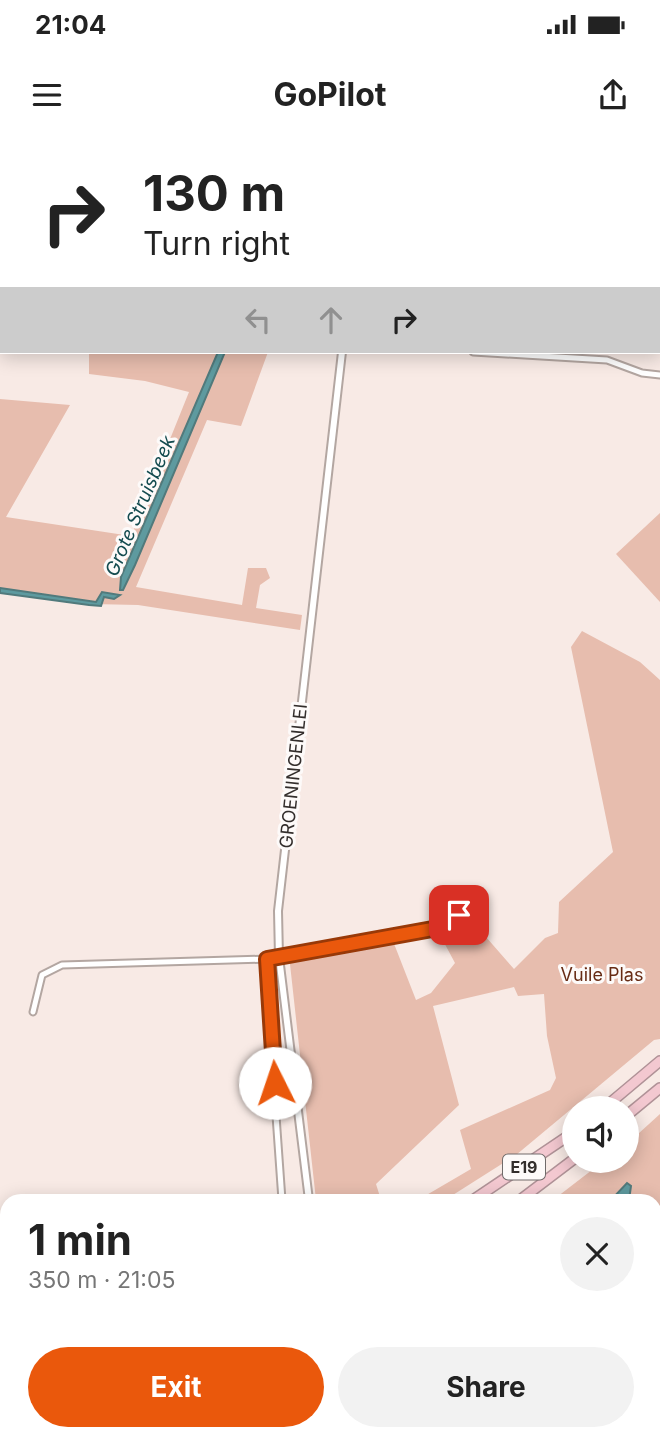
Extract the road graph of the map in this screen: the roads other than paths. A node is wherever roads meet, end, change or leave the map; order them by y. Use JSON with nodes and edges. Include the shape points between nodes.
{"nodes":[{"id":1,"x":342,"y":354,"type":"edge"},
{"id":2,"x":506,"y":354,"type":"edge"},
{"id":3,"x":660,"y":375,"type":"edge"},
{"id":4,"x":459,"y":915,"type":"dead end"},
{"id":5,"x":279,"y":957,"type":"junction"},
{"id":6,"x":267,"y":959,"type":"junction"},
{"id":7,"x":33,"y":1012,"type":"dead end"},
{"id":8,"x":660,"y":1061,"type":"edge"},
{"id":9,"x":660,"y":1088,"type":"edge"},
{"id":10,"x":618,"y":1096,"type":"edge"},
{"id":11,"x":639,"y":1105,"type":"edge"},
{"id":12,"x":562,"y":1140,"type":"edge"},
{"id":13,"x":562,"y":1168,"type":"edge"},
{"id":14,"x":282,"y":1194,"type":"edge"},
{"id":15,"x":308,"y":1194,"type":"edge"},
{"id":16,"x":481,"y":1194,"type":"edge"},
{"id":17,"x":528,"y":1194,"type":"edge"}],
"edges":[{"from":1,"to":5,"type":"street","name":"GROENINGENLEI","via":[[278,911]]},
{"from":2,"to":3,"type":"street","via":[[607,360]]},
{"from":4,"to":5,"type":"street","via":[[438,928]]},
{"from":5,"to":6,"type":"street"},
{"from":5,"to":15,"type":"street","name":"GROENINGENLEI"},
{"from":6,"to":7,"type":"street","via":[[62,965],[42,975]]},
{"from":6,"to":14,"type":"street"},
{"from":8,"to":10,"type":"highway"},
{"from":9,"to":11,"type":"highway"},
{"from":12,"to":16,"type":"highway","number":"E19"},
{"from":13,"to":17,"type":"highway","number":"E19"}]}
